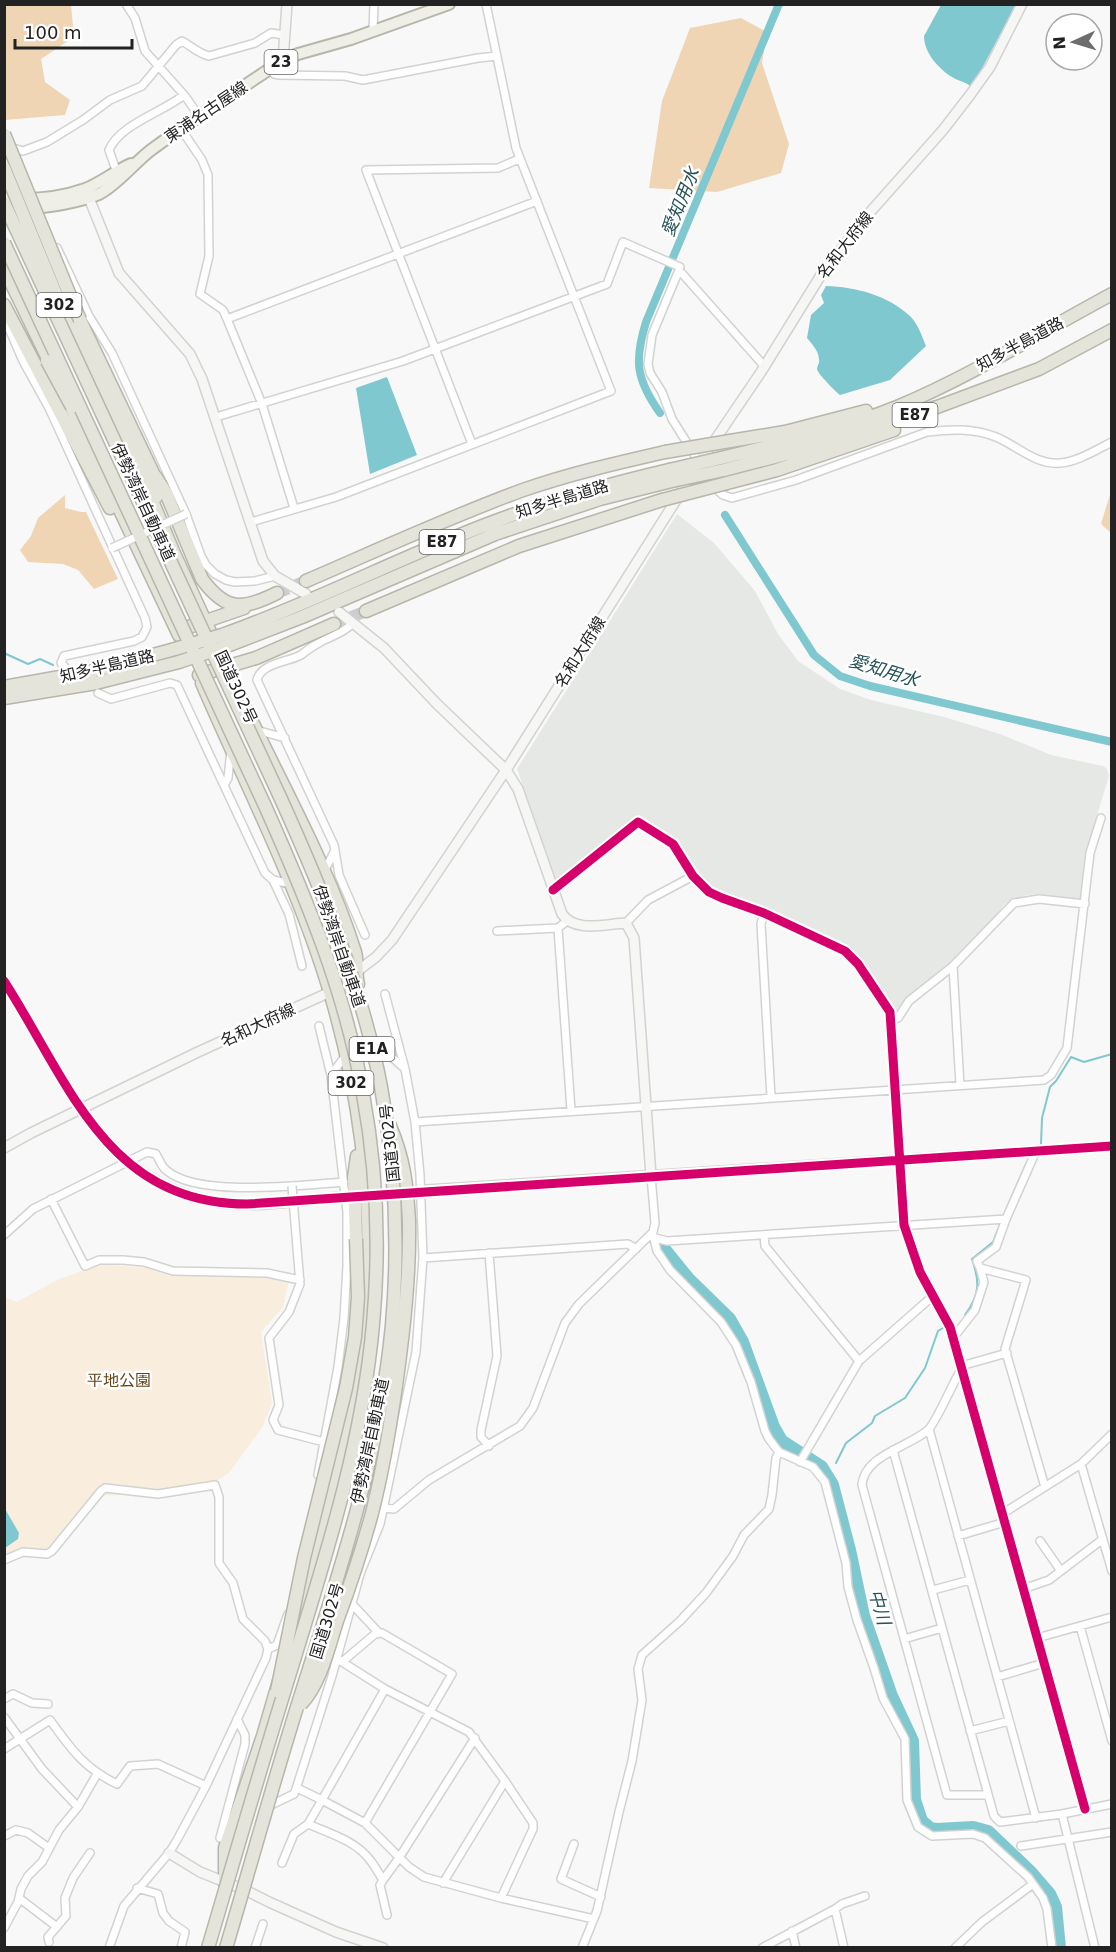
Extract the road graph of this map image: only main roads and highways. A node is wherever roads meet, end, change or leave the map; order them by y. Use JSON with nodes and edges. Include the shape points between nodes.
{"nodes":[{"id":1,"x":449,"y":4,"type":"edge"},
{"id":2,"x":4,"y":134,"type":"edge"},
{"id":3,"x":134,"y":163,"type":"junction"},
{"id":4,"x":4,"y":168,"type":"edge"},
{"id":5,"x":4,"y":180,"type":"edge"},
{"id":6,"x":87,"y":193,"type":"junction"},
{"id":7,"x":10,"y":203,"type":"edge"},
{"id":8,"x":4,"y":212,"type":"edge"},
{"id":9,"x":4,"y":243,"type":"edge"},
{"id":10,"x":4,"y":268,"type":"edge"},
{"id":11,"x":4,"y":280,"type":"edge"},
{"id":12,"x":1112,"y":294,"type":"edge"},
{"id":13,"x":4,"y":304,"type":"edge"},
{"id":14,"x":1112,"y":330,"type":"edge"},
{"id":15,"x":918,"y":397,"type":"junction"},
{"id":16,"x":937,"y":407,"type":"junction"},
{"id":17,"x":114,"y":439,"type":"junction"},
{"id":18,"x":723,"y":464,"type":"junction"},
{"id":19,"x":153,"y":473,"type":"junction"},
{"id":20,"x":158,"y":514,"type":"junction"},
{"id":21,"x":132,"y":519,"type":"junction"},
{"id":22,"x":156,"y":586,"type":"junction"},
{"id":23,"x":306,"y":588,"type":"tunnel mouth"},
{"id":24,"x":277,"y":593,"type":"tunnel mouth"},
{"id":25,"x":256,"y":604,"type":"junction"},
{"id":26,"x":366,"y":611,"type":"tunnel mouth"},
{"id":27,"x":336,"y":618,"type":"tunnel mouth"},
{"id":28,"x":205,"y":621,"type":"junction"},
{"id":29,"x":177,"y":631,"type":"junction"},
{"id":30,"x":177,"y":656,"type":"junction"},
{"id":31,"x":226,"y":667,"type":"junction"},
{"id":32,"x":199,"y":675,"type":"junction"},
{"id":33,"x":4,"y":687,"type":"edge"},
{"id":34,"x":4,"y":698,"type":"edge"},
{"id":35,"x":390,"y":1126,"type":"junction"},
{"id":36,"x":360,"y":1129,"type":"junction"},
{"id":37,"x":297,"y":1709,"type":"junction"},
{"id":38,"x":269,"y":1743,"type":"junction"},
{"id":39,"x":207,"y":1947,"type":"edge"},
{"id":40,"x":227,"y":1947,"type":"edge"}],
"edges":[{"from":1,"to":3,"type":"main road","name":"東浦名古屋線","number":"23","via":[[283,60]]},
{"from":2,"to":19,"type":"highway","bridge":true,"via":[[80,320]]},
{"from":3,"to":6,"type":"main road","name":"東浦名古屋線","number":"23","via":[[116,170]]},
{"from":3,"to":6,"type":"main road","name":"東浦名古屋線","number":"23","via":[[116,183],[99,194]]},
{"from":4,"to":17,"type":"highway","bridge":true},
{"from":5,"to":7,"type":"highway","name":"国道302号","number":"302"},
{"from":6,"to":7,"type":"main road","name":"東浦名古屋線","number":"23"},
{"from":6,"to":7,"type":"main road","name":"東浦名古屋線","number":"23","via":[[38,208]]},
{"from":7,"to":8,"type":"main road","name":"東浦名古屋線","number":"23"},
{"from":7,"to":17,"type":"highway","name":"伊勢湾岸自動車道","number":"E1A","bridge":true},
{"from":7,"to":20,"type":"highway","name":"国道302号","number":"302","via":[[121,426]]},
{"from":9,"to":21,"type":"highway","name":"伊勢湾岸自動車道","number":"E1A","bridge":true},
{"from":10,"to":22,"type":"highway","name":"国道302号","number":"302"},
{"from":11,"to":21,"type":"highway","bridge":true},
{"from":12,"to":15,"type":"highway","name":"知多半島道路","number":"E87"},
{"from":13,"to":22,"type":"highway"},
{"from":14,"to":16,"type":"highway","name":"知多半島道路","number":"E87","via":[[1039,369]]},
{"from":15,"to":18,"type":"highway","name":"知多半島道路","number":"E87","via":[[845,426]]},
{"from":15,"to":23,"type":"highway","bridge":true,"via":[[785,432],[615,463],[524,490],[425,529]]},
{"from":16,"to":18,"type":"highway","name":"知多半島道路","number":"E87","via":[[822,445]]},
{"from":16,"to":26,"type":"highway","bridge":true,"via":[[888,432],[787,467],[662,500],[519,546]]},
{"from":17,"to":37,"type":"highway","name":"伊勢湾岸自動車道","number":"E1A","bridge":true,"via":[[320,888],[370,1037],[381,1088],[395,1230],[392,1326],[352,1526]]},
{"from":18,"to":30,"type":"highway","name":"知多半島道路","number":"E87","bridge":true,"via":[[671,475],[495,534],[302,617]]},
{"from":19,"to":20,"type":"highway"},
{"from":19,"to":25,"type":"highway","via":[[211,592],[225,602]]},
{"from":20,"to":28,"type":"highway","name":"国道302号","number":"302"},
{"from":21,"to":38,"type":"highway","name":"伊勢湾岸自動車道","number":"E1A","bridge":true,"via":[[305,898],[352,1042],[370,1140],[376,1279],[361,1409],[315,1595]]},
{"from":22,"to":29,"type":"highway","name":"国道302号","number":"302"},
{"from":24,"to":25,"type":"highway"},
{"from":25,"to":28,"type":"highway"},
{"from":27,"to":31,"type":"highway","via":[[256,658]]},
{"from":28,"to":29,"type":"highway"},
{"from":28,"to":31,"type":"highway","name":"国道302号","number":"302"},
{"from":29,"to":32,"type":"highway","name":"国道302号","number":"302"},
{"from":30,"to":33,"type":"highway","name":"知多半島道路","number":"E87"},
{"from":30,"to":34,"type":"highway","name":"知多半島道路","number":"E87","via":[[96,683]]},
{"from":31,"to":32,"type":"highway"},
{"from":31,"to":35,"type":"highway","name":"国道302号","number":"302","via":[[344,918],[356,956],[355,973]]},
{"from":32,"to":36,"type":"highway","name":"国道302号","number":"302","via":[[292,884],[330,992]]},
{"from":35,"to":37,"type":"highway","bridge":true,"via":[[401,1152],[409,1221],[410,1262],[402,1349],[372,1512],[355,1572],[313,1688]]},
{"from":35,"to":40,"type":"highway","name":"国道302号","number":"302","via":[[396,1284],[380,1413],[334,1600]]},
{"from":36,"to":38,"type":"highway","bridge":true,"via":[[354,1177],[358,1297],[355,1337],[304,1558]]},
{"from":36,"to":39,"type":"highway","name":"国道302号","number":"302","via":[[368,1241],[367,1299],[359,1360],[331,1500],[263,1736],[225,1848],[225,1882]]},
{"from":37,"to":40,"type":"highway","name":"伊勢湾岸自動車道","number":"E1A","bridge":true},
{"from":38,"to":39,"type":"highway","name":"伊勢湾岸自動車道","number":"E1A","bridge":true}]}
